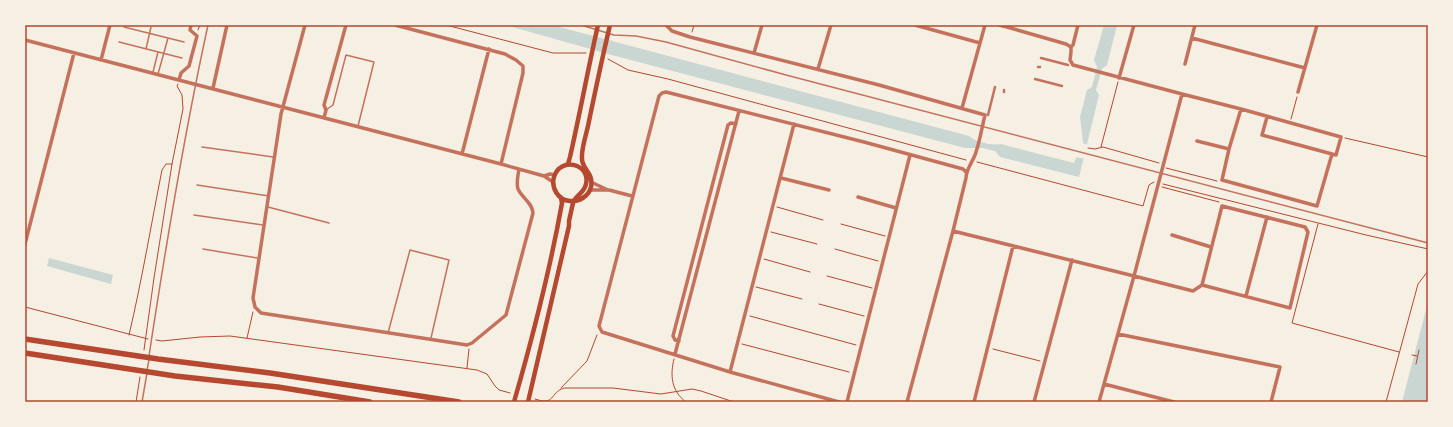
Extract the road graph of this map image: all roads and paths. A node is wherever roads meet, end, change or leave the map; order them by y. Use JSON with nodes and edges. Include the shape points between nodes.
{"nodes":[{"id":1,"x":110,"y":25,"type":"edge"},
{"id":2,"x":191,"y":25,"type":"edge"},
{"id":3,"x":208,"y":25,"type":"edge"},
{"id":4,"x":227,"y":25,"type":"edge"},
{"id":5,"x":305,"y":25,"type":"edge"},
{"id":6,"x":346,"y":25,"type":"edge"},
{"id":7,"x":395,"y":25,"type":"edge"},
{"id":8,"x":446,"y":25,"type":"edge"},
{"id":9,"x":581,"y":25,"type":"edge"},
{"id":10,"x":598,"y":25,"type":"edge"},
{"id":11,"x":610,"y":25,"type":"edge"},
{"id":12,"x":666,"y":25,"type":"edge"},
{"id":13,"x":694,"y":25,"type":"edge"},
{"id":14,"x":762,"y":25,"type":"edge"},
{"id":15,"x":831,"y":25,"type":"edge"},
{"id":16,"x":915,"y":25,"type":"edge"},
{"id":17,"x":984,"y":25,"type":"edge"},
{"id":18,"x":999,"y":25,"type":"edge"},
{"id":19,"x":1078,"y":25,"type":"edge"},
{"id":20,"x":1134,"y":25,"type":"edge"},
{"id":21,"x":1195,"y":25,"type":"edge"},
{"id":22,"x":1317,"y":25,"type":"edge"},
{"id":23,"x":1007,"y":26,"type":"edge"},
{"id":24,"x":124,"y":27,"type":"dead end"},
{"id":25,"x":152,"y":27,"type":"dead end"},
{"id":26,"x":150,"y":33,"type":"junction"},
{"id":27,"x":690,"y":37,"type":"junction"},
{"id":28,"x":168,"y":38,"type":"junction"},
{"id":29,"x":1192,"y":38,"type":"junction"},
{"id":30,"x":25,"y":40,"type":"edge"},
{"id":31,"x":119,"y":42,"type":"dead end"},
{"id":32,"x":184,"y":42,"type":"dead end"},
{"id":33,"x":980,"y":43,"type":"junction"},
{"id":34,"x":1071,"y":47,"type":"junction"},
{"id":35,"x":146,"y":49,"type":"junction"},
{"id":36,"x":488,"y":49,"type":"junction"},
{"id":37,"x":158,"y":52,"type":"junction"},
{"id":38,"x":74,"y":53,"type":"junction"},
{"id":39,"x":754,"y":53,"type":"junction"},
{"id":40,"x":164,"y":54,"type":"junction"},
{"id":41,"x":590,"y":54,"type":"dead end"},
{"id":42,"x":603,"y":57,"type":"dead end"},
{"id":43,"x":182,"y":58,"type":"dead end"},
{"id":44,"x":1040,"y":58,"type":"dead end"},
{"id":45,"x":101,"y":60,"type":"junction"},
{"id":46,"x":1069,"y":64,"type":"junction"},
{"id":47,"x":1185,"y":64,"type":"dead end"},
{"id":48,"x":1305,"y":68,"type":"junction"},
{"id":49,"x":818,"y":69,"type":"junction"},
{"id":50,"x":152,"y":73,"type":"junction"},
{"id":51,"x":158,"y":74,"type":"junction"},
{"id":52,"x":1120,"y":78,"type":"junction"},
{"id":53,"x":1035,"y":79,"type":"dead end"},
{"id":54,"x":179,"y":80,"type":"junction"},
{"id":55,"x":195,"y":84,"type":"junction"},
{"id":56,"x":1062,"y":86,"type":"dead end"},
{"id":57,"x":995,"y":87,"type":"dead end"},
{"id":58,"x":212,"y":88,"type":"junction"},
{"id":59,"x":1298,"y":92,"type":"joint"},
{"id":60,"x":1182,"y":94,"type":"junction"},
{"id":61,"x":283,"y":107,"type":"junction"},
{"id":62,"x":962,"y":108,"type":"junction"},
{"id":63,"x":1241,"y":109,"type":"junction"},
{"id":64,"x":326,"y":110,"type":"junction"},
{"id":65,"x":739,"y":111,"type":"junction"},
{"id":66,"x":986,"y":115,"type":"junction"},
{"id":67,"x":1267,"y":117,"type":"junction"},
{"id":68,"x":324,"y":118,"type":"junction"},
{"id":69,"x":1290,"y":122,"type":"junction"},
{"id":70,"x":736,"y":124,"type":"junction"},
{"id":71,"x":794,"y":124,"type":"junction"},
{"id":72,"x":358,"y":126,"type":"junction"},
{"id":73,"x":982,"y":126,"type":"junction"},
{"id":74,"x":1341,"y":137,"type":"junction"},
{"id":75,"x":1197,"y":141,"type":"dead end"},
{"id":76,"x":202,"y":147,"type":"dead end"},
{"id":77,"x":1088,"y":148,"type":"dead end"},
{"id":78,"x":1101,"y":148,"type":"junction"},
{"id":79,"x":1229,"y":149,"type":"junction"},
{"id":80,"x":462,"y":154,"type":"junction"},
{"id":81,"x":1332,"y":154,"type":"junction"},
{"id":82,"x":910,"y":155,"type":"junction"},
{"id":83,"x":275,"y":157,"type":"junction"},
{"id":84,"x":1428,"y":157,"type":"edge"},
{"id":85,"x":973,"y":161,"type":"junction"},
{"id":86,"x":172,"y":164,"type":"junction"},
{"id":87,"x":501,"y":164,"type":"junction"},
{"id":88,"x":568,"y":164,"type":"junction"},
{"id":89,"x":1163,"y":166,"type":"junction"},
{"id":90,"x":519,"y":169,"type":"junction"},
{"id":91,"x":966,"y":172,"type":"junction"},
{"id":92,"x":1161,"y":173,"type":"junction"},
{"id":93,"x":554,"y":175,"type":"junction"},
{"id":94,"x":544,"y":176,"type":"junction"},
{"id":95,"x":781,"y":178,"type":"junction"},
{"id":96,"x":1222,"y":180,"type":"junction"},
{"id":97,"x":589,"y":181,"type":"junction"},
{"id":98,"x":553,"y":182,"type":"junction"},
{"id":99,"x":197,"y":185,"type":"dead end"},
{"id":100,"x":1158,"y":185,"type":"junction"},
{"id":101,"x":590,"y":190,"type":"junction"},
{"id":102,"x":609,"y":190,"type":"junction"},
{"id":103,"x":829,"y":190,"type":"dead end"},
{"id":104,"x":269,"y":196,"type":"junction"},
{"id":105,"x":632,"y":196,"type":"junction"},
{"id":106,"x":858,"y":197,"type":"dead end"},
{"id":107,"x":562,"y":198,"type":"junction"},
{"id":108,"x":575,"y":201,"type":"junction"},
{"id":109,"x":267,"y":206,"type":"junction"},
{"id":110,"x":773,"y":206,"type":"junction"},
{"id":111,"x":1222,"y":206,"type":"junction"},
{"id":112,"x":896,"y":208,"type":"junction"},
{"id":113,"x":194,"y":215,"type":"dead end"},
{"id":114,"x":1267,"y":217,"type":"junction"},
{"id":115,"x":823,"y":220,"type":"dead end"},
{"id":116,"x":329,"y":223,"type":"dead end"},
{"id":117,"x":1318,"y":223,"type":"junction"},
{"id":118,"x":841,"y":224,"type":"dead end"},
{"id":119,"x":265,"y":225,"type":"junction"},
{"id":120,"x":767,"y":231,"type":"junction"},
{"id":121,"x":953,"y":231,"type":"junction"},
{"id":122,"x":1172,"y":235,"type":"dead end"},
{"id":123,"x":889,"y":237,"type":"junction"},
{"id":124,"x":1427,"y":243,"type":"edge"},
{"id":125,"x":25,"y":244,"type":"edge"},
{"id":126,"x":817,"y":244,"type":"dead end"},
{"id":127,"x":1013,"y":246,"type":"junction"},
{"id":128,"x":1211,"y":247,"type":"junction"},
{"id":129,"x":203,"y":249,"type":"dead end"},
{"id":130,"x":835,"y":249,"type":"dead end"},
{"id":131,"x":1428,"y":249,"type":"edge"},
{"id":132,"x":259,"y":258,"type":"junction"},
{"id":133,"x":759,"y":258,"type":"junction"},
{"id":134,"x":1072,"y":260,"type":"junction"},
{"id":135,"x":883,"y":262,"type":"junction"},
{"id":136,"x":810,"y":272,"type":"dead end"},
{"id":137,"x":1428,"y":272,"type":"edge"},
{"id":138,"x":827,"y":276,"type":"dead end"},
{"id":139,"x":1134,"y":276,"type":"junction"},
{"id":140,"x":1202,"y":285,"type":"junction"},
{"id":141,"x":752,"y":286,"type":"junction"},
{"id":142,"x":876,"y":289,"type":"junction"},
{"id":143,"x":1246,"y":296,"type":"junction"},
{"id":144,"x":802,"y":299,"type":"dead end"},
{"id":145,"x":819,"y":304,"type":"dead end"},
{"id":146,"x":25,"y":307,"type":"edge"},
{"id":147,"x":255,"y":308,"type":"junction"},
{"id":148,"x":745,"y":315,"type":"junction"},
{"id":149,"x":869,"y":317,"type":"junction"},
{"id":150,"x":147,"y":330,"type":"dead end"},
{"id":151,"x":602,"y":332,"type":"junction"},
{"id":152,"x":388,"y":333,"type":"junction"},
{"id":153,"x":1118,"y":334,"type":"junction"},
{"id":154,"x":129,"y":335,"type":"junction"},
{"id":155,"x":247,"y":338,"type":"junction"},
{"id":156,"x":25,"y":339,"type":"edge"},
{"id":157,"x":149,"y":339,"type":"dead end"},
{"id":158,"x":431,"y":339,"type":"junction"},
{"id":159,"x":156,"y":340,"type":"dead end"},
{"id":160,"x":679,"y":341,"type":"junction"},
{"id":161,"x":737,"y":343,"type":"junction"},
{"id":162,"x":469,"y":344,"type":"junction"},
{"id":163,"x":861,"y":346,"type":"junction"},
{"id":164,"x":987,"y":348,"type":"junction"},
{"id":165,"x":1419,"y":350,"type":"dead end"},
{"id":166,"x":1399,"y":352,"type":"junction"},
{"id":167,"x":25,"y":353,"type":"edge"},
{"id":168,"x":675,"y":354,"type":"junction"},
{"id":169,"x":1412,"y":355,"type":"dead end"},
{"id":170,"x":1417,"y":357,"type":"junction"},
{"id":171,"x":1045,"y":363,"type":"junction"},
{"id":172,"x":1416,"y":364,"type":"dead end"},
{"id":173,"x":467,"y":368,"type":"junction"},
{"id":174,"x":730,"y":372,"type":"junction"},
{"id":175,"x":854,"y":374,"type":"junction"},
{"id":176,"x":1104,"y":384,"type":"junction"},
{"id":177,"x":560,"y":389,"type":"junction"},
{"id":178,"x":676,"y":391,"type":"junction"},
{"id":179,"x":137,"y":395,"type":"dead end"},
{"id":180,"x":516,"y":395,"type":"junction"},
{"id":181,"x":528,"y":400,"type":"edge"},
{"id":182,"x":136,"y":402,"type":"edge"},
{"id":183,"x":142,"y":402,"type":"edge"},
{"id":184,"x":370,"y":402,"type":"edge"},
{"id":185,"x":459,"y":402,"type":"edge"},
{"id":186,"x":514,"y":402,"type":"edge"},
{"id":187,"x":686,"y":402,"type":"edge"},
{"id":188,"x":734,"y":402,"type":"edge"},
{"id":189,"x":839,"y":402,"type":"edge"},
{"id":190,"x":847,"y":402,"type":"edge"},
{"id":191,"x":908,"y":402,"type":"edge"},
{"id":192,"x":974,"y":402,"type":"edge"},
{"id":193,"x":1034,"y":402,"type":"edge"},
{"id":194,"x":1099,"y":402,"type":"edge"},
{"id":195,"x":1174,"y":402,"type":"edge"},
{"id":196,"x":1270,"y":402,"type":"edge"},
{"id":197,"x":1386,"y":402,"type":"edge"}],
"edges":[{"from":1,"to":45,"type":"street"},
{"from":2,"to":54,"type":"street","via":[[190,30],[197,36],[189,66],[181,73]]},
{"from":3,"to":55,"type":"lane"},
{"from":4,"to":58,"type":"street"},
{"from":5,"to":61,"type":"street"},
{"from":6,"to":64,"type":"street","via":[[324,105]]},
{"from":7,"to":36,"type":"street"},
{"from":8,"to":41,"type":"path","via":[[553,53]]},
{"from":9,"to":73,"type":"lane","via":[[614,35],[666,42]]},
{"from":10,"to":88,"type":"main road"},
{"from":11,"to":97,"type":"main road","via":[[582,159],[590,174]]},
{"from":12,"to":27,"type":"street","via":[[672,32]]},
{"from":13,"to":27,"type":"path"},
{"from":14,"to":39,"type":"street"},
{"from":15,"to":49,"type":"street"},
{"from":16,"to":33,"type":"street"},
{"from":17,"to":33,"type":"street"},
{"from":18,"to":23,"type":"street"},
{"from":19,"to":34,"type":"street"},
{"from":20,"to":52,"type":"street"},
{"from":21,"to":29,"type":"street"},
{"from":22,"to":48,"type":"street"},
{"from":23,"to":34,"type":"street"},
{"from":24,"to":26,"type":"lane"},
{"from":25,"to":26,"type":"lane"},
{"from":26,"to":28,"type":"lane"},
{"from":26,"to":35,"type":"lane"},
{"from":27,"to":39,"type":"street"},
{"from":28,"to":32,"type":"lane"},
{"from":28,"to":40,"type":"lane"},
{"from":29,"to":47,"type":"street"},
{"from":29,"to":48,"type":"street"},
{"from":30,"to":38,"type":"street"},
{"from":31,"to":35,"type":"lane"},
{"from":33,"to":62,"type":"street"},
{"from":34,"to":46,"type":"street"},
{"from":35,"to":37,"type":"lane"},
{"from":36,"to":80,"type":"street"},
{"from":36,"to":87,"type":"street","via":[[505,54],[523,66]]},
{"from":37,"to":40,"type":"lane"},
{"from":37,"to":50,"type":"lane"},
{"from":38,"to":45,"type":"street"},
{"from":38,"to":125,"type":"street"},
{"from":39,"to":49,"type":"street"},
{"from":40,"to":43,"type":"lane"},
{"from":40,"to":51,"type":"lane"},
{"from":42,"to":85,"type":"path","via":[[628,70]]},
{"from":44,"to":46,"type":"street"},
{"from":45,"to":50,"type":"street"},
{"from":46,"to":52,"type":"street"},
{"from":48,"to":59,"type":"street"},
{"from":49,"to":62,"type":"street"},
{"from":50,"to":51,"type":"street"},
{"from":51,"to":54,"type":"street"},
{"from":52,"to":60,"type":"street"},
{"from":52,"to":78,"type":"path"},
{"from":53,"to":56,"type":"street"},
{"from":54,"to":55,"type":"street"},
{"from":54,"to":86,"type":"path","via":[[177,86],[182,95],[182,109]]},
{"from":55,"to":58,"type":"street"},
{"from":55,"to":183,"type":"lane","via":[[176,181]]},
{"from":57,"to":66,"type":"street"},
{"from":58,"to":61,"type":"street"},
{"from":59,"to":69,"type":"path"},
{"from":60,"to":63,"type":"street"},
{"from":60,"to":89,"type":"street"},
{"from":61,"to":68,"type":"street"},
{"from":61,"to":83,"type":"street"},
{"from":62,"to":66,"type":"street"},
{"from":63,"to":67,"type":"street"},
{"from":63,"to":79,"type":"street"},
{"from":64,"to":68,"type":"street"},
{"from":64,"to":72,"type":"lane","via":[[333,105],[346,55],[374,62]]},
{"from":65,"to":70,"type":"street"},
{"from":65,"to":71,"type":"street"},
{"from":65,"to":105,"type":"street","via":[[662,93],[659,96]]},
{"from":66,"to":73,"type":"street"},
{"from":67,"to":69,"type":"street"},
{"from":67,"to":81,"type":"street","via":[[1262,135]]},
{"from":68,"to":72,"type":"street"},
{"from":69,"to":74,"type":"street"},
{"from":70,"to":160,"type":"street"},
{"from":70,"to":160,"type":"street","via":[[728,125],[673,336]]},
{"from":71,"to":82,"type":"street"},
{"from":71,"to":95,"type":"street"},
{"from":72,"to":80,"type":"street"},
{"from":73,"to":85,"type":"street"},
{"from":73,"to":92,"type":"lane"},
{"from":74,"to":81,"type":"street","via":[[1336,154]]},
{"from":74,"to":84,"type":"path"},
{"from":75,"to":79,"type":"street"},
{"from":76,"to":83,"type":"lane"},
{"from":77,"to":78,"type":"path"},
{"from":78,"to":89,"type":"path"},
{"from":79,"to":96,"type":"street"},
{"from":80,"to":87,"type":"street"},
{"from":81,"to":96,"type":"street","via":[[1317,206]]},
{"from":82,"to":91,"type":"street"},
{"from":82,"to":112,"type":"street"},
{"from":83,"to":104,"type":"street"},
{"from":85,"to":91,"type":"street"},
{"from":85,"to":100,"type":"path","via":[[1143,206],[1149,185],[1153,182]]},
{"from":86,"to":150,"type":"path"},
{"from":86,"to":154,"type":"path","via":[[166,164],[162,170]]},
{"from":87,"to":90,"type":"street"},
{"from":88,"to":93,"type":"main road"},
{"from":88,"to":97,"type":"main road","via":[[581,168]]},
{"from":89,"to":92,"type":"street"},
{"from":89,"to":96,"type":"path","via":[[1216,182]]},
{"from":90,"to":94,"type":"street"},
{"from":90,"to":162,"type":"street","via":[[518,189],[533,209],[533,213],[506,315]]},
{"from":91,"to":121,"type":"street"},
{"from":92,"to":100,"type":"street"},
{"from":92,"to":124,"type":"lane"},
{"from":93,"to":94,"type":"street"},
{"from":93,"to":98,"type":"main road"},
{"from":94,"to":98,"type":"street"},
{"from":95,"to":103,"type":"street"},
{"from":95,"to":110,"type":"street"},
{"from":97,"to":101,"type":"main road"},
{"from":97,"to":102,"type":"street"},
{"from":97,"to":108,"type":"main road","via":[[584,190],[575,197]]},
{"from":98,"to":107,"type":"main road","via":[[554,189]]},
{"from":99,"to":104,"type":"lane"},
{"from":100,"to":111,"type":"path","via":[[1218,202]]},
{"from":100,"to":117,"type":"path"},
{"from":100,"to":139,"type":"street"},
{"from":101,"to":102,"type":"street"},
{"from":101,"to":108,"type":"main road","via":[[584,197]]},
{"from":102,"to":105,"type":"street"},
{"from":104,"to":109,"type":"street"},
{"from":105,"to":151,"type":"street","via":[[600,326]]},
{"from":106,"to":112,"type":"street"},
{"from":107,"to":108,"type":"main road"},
{"from":107,"to":180,"type":"main road","via":[[544,289]]},
{"from":108,"to":181,"type":"main road"},
{"from":109,"to":116,"type":"lane"},
{"from":109,"to":119,"type":"street"},
{"from":110,"to":115,"type":"path"},
{"from":110,"to":120,"type":"street"},
{"from":111,"to":114,"type":"street"},
{"from":111,"to":128,"type":"street"},
{"from":112,"to":123,"type":"street"},
{"from":113,"to":119,"type":"lane"},
{"from":114,"to":143,"type":"street"},
{"from":114,"to":143,"type":"street","via":[[1305,227],[1308,232],[1290,308]]},
{"from":117,"to":131,"type":"path"},
{"from":117,"to":166,"type":"path","via":[[1292,323]]},
{"from":118,"to":123,"type":"path"},
{"from":119,"to":132,"type":"street"},
{"from":120,"to":126,"type":"path"},
{"from":120,"to":133,"type":"street"},
{"from":121,"to":127,"type":"street"},
{"from":121,"to":191,"type":"street"},
{"from":122,"to":128,"type":"street"},
{"from":123,"to":135,"type":"street"},
{"from":127,"to":134,"type":"street"},
{"from":127,"to":164,"type":"street"},
{"from":128,"to":140,"type":"street"},
{"from":129,"to":132,"type":"lane"},
{"from":130,"to":135,"type":"path"},
{"from":132,"to":147,"type":"street","via":[[253,298]]},
{"from":133,"to":136,"type":"path"},
{"from":133,"to":141,"type":"street"},
{"from":134,"to":139,"type":"street"},
{"from":134,"to":171,"type":"street"},
{"from":135,"to":142,"type":"street"},
{"from":137,"to":166,"type":"path","via":[[1418,284]]},
{"from":138,"to":142,"type":"path"},
{"from":139,"to":140,"type":"street","via":[[1193,291]]},
{"from":139,"to":153,"type":"street"},
{"from":140,"to":143,"type":"street"},
{"from":141,"to":144,"type":"path"},
{"from":141,"to":148,"type":"street"},
{"from":142,"to":149,"type":"street"},
{"from":145,"to":149,"type":"path"},
{"from":146,"to":154,"type":"path"},
{"from":147,"to":152,"type":"street","via":[[260,313]]},
{"from":147,"to":155,"type":"path","via":[[251,314]]},
{"from":148,"to":161,"type":"street"},
{"from":148,"to":163,"type":"path"},
{"from":149,"to":163,"type":"street"},
{"from":151,"to":168,"type":"street"},
{"from":151,"to":177,"type":"path","via":[[596,335],[587,361]]},
{"from":152,"to":158,"type":"street"},
{"from":152,"to":158,"type":"lane","via":[[410,250],[449,260]]},
{"from":153,"to":176,"type":"street"},
{"from":153,"to":196,"type":"street","via":[[1280,367]]},
{"from":154,"to":157,"type":"path"},
{"from":155,"to":159,"type":"path","via":[[230,336]]},
{"from":155,"to":173,"type":"path"},
{"from":156,"to":185,"type":"highway"},
{"from":158,"to":162,"type":"street"},
{"from":160,"to":168,"type":"street"},
{"from":161,"to":174,"type":"street"},
{"from":161,"to":175,"type":"path"},
{"from":162,"to":173,"type":"path"},
{"from":163,"to":175,"type":"street"},
{"from":164,"to":171,"type":"path"},
{"from":164,"to":192,"type":"street"},
{"from":165,"to":170,"type":"path"},
{"from":166,"to":197,"type":"path"},
{"from":167,"to":184,"type":"highway"},
{"from":168,"to":174,"type":"street"},
{"from":168,"to":178,"type":"path","via":[[671,379]]},
{"from":169,"to":170,"type":"path"},
{"from":170,"to":172,"type":"path"},
{"from":171,"to":193,"type":"street"},
{"from":173,"to":180,"type":"path","via":[[487,374],[499,390]]},
{"from":174,"to":189,"type":"street"},
{"from":175,"to":190,"type":"street"},
{"from":176,"to":194,"type":"street"},
{"from":176,"to":195,"type":"street"},
{"from":177,"to":178,"type":"path","via":[[613,388],[661,394]]},
{"from":177,"to":181,"type":"path","via":[[550,400]]},
{"from":178,"to":187,"type":"path"},
{"from":178,"to":188,"type":"path","via":[[692,389]]},
{"from":179,"to":182,"type":"path"},
{"from":180,"to":186,"type":"main road"}]}
